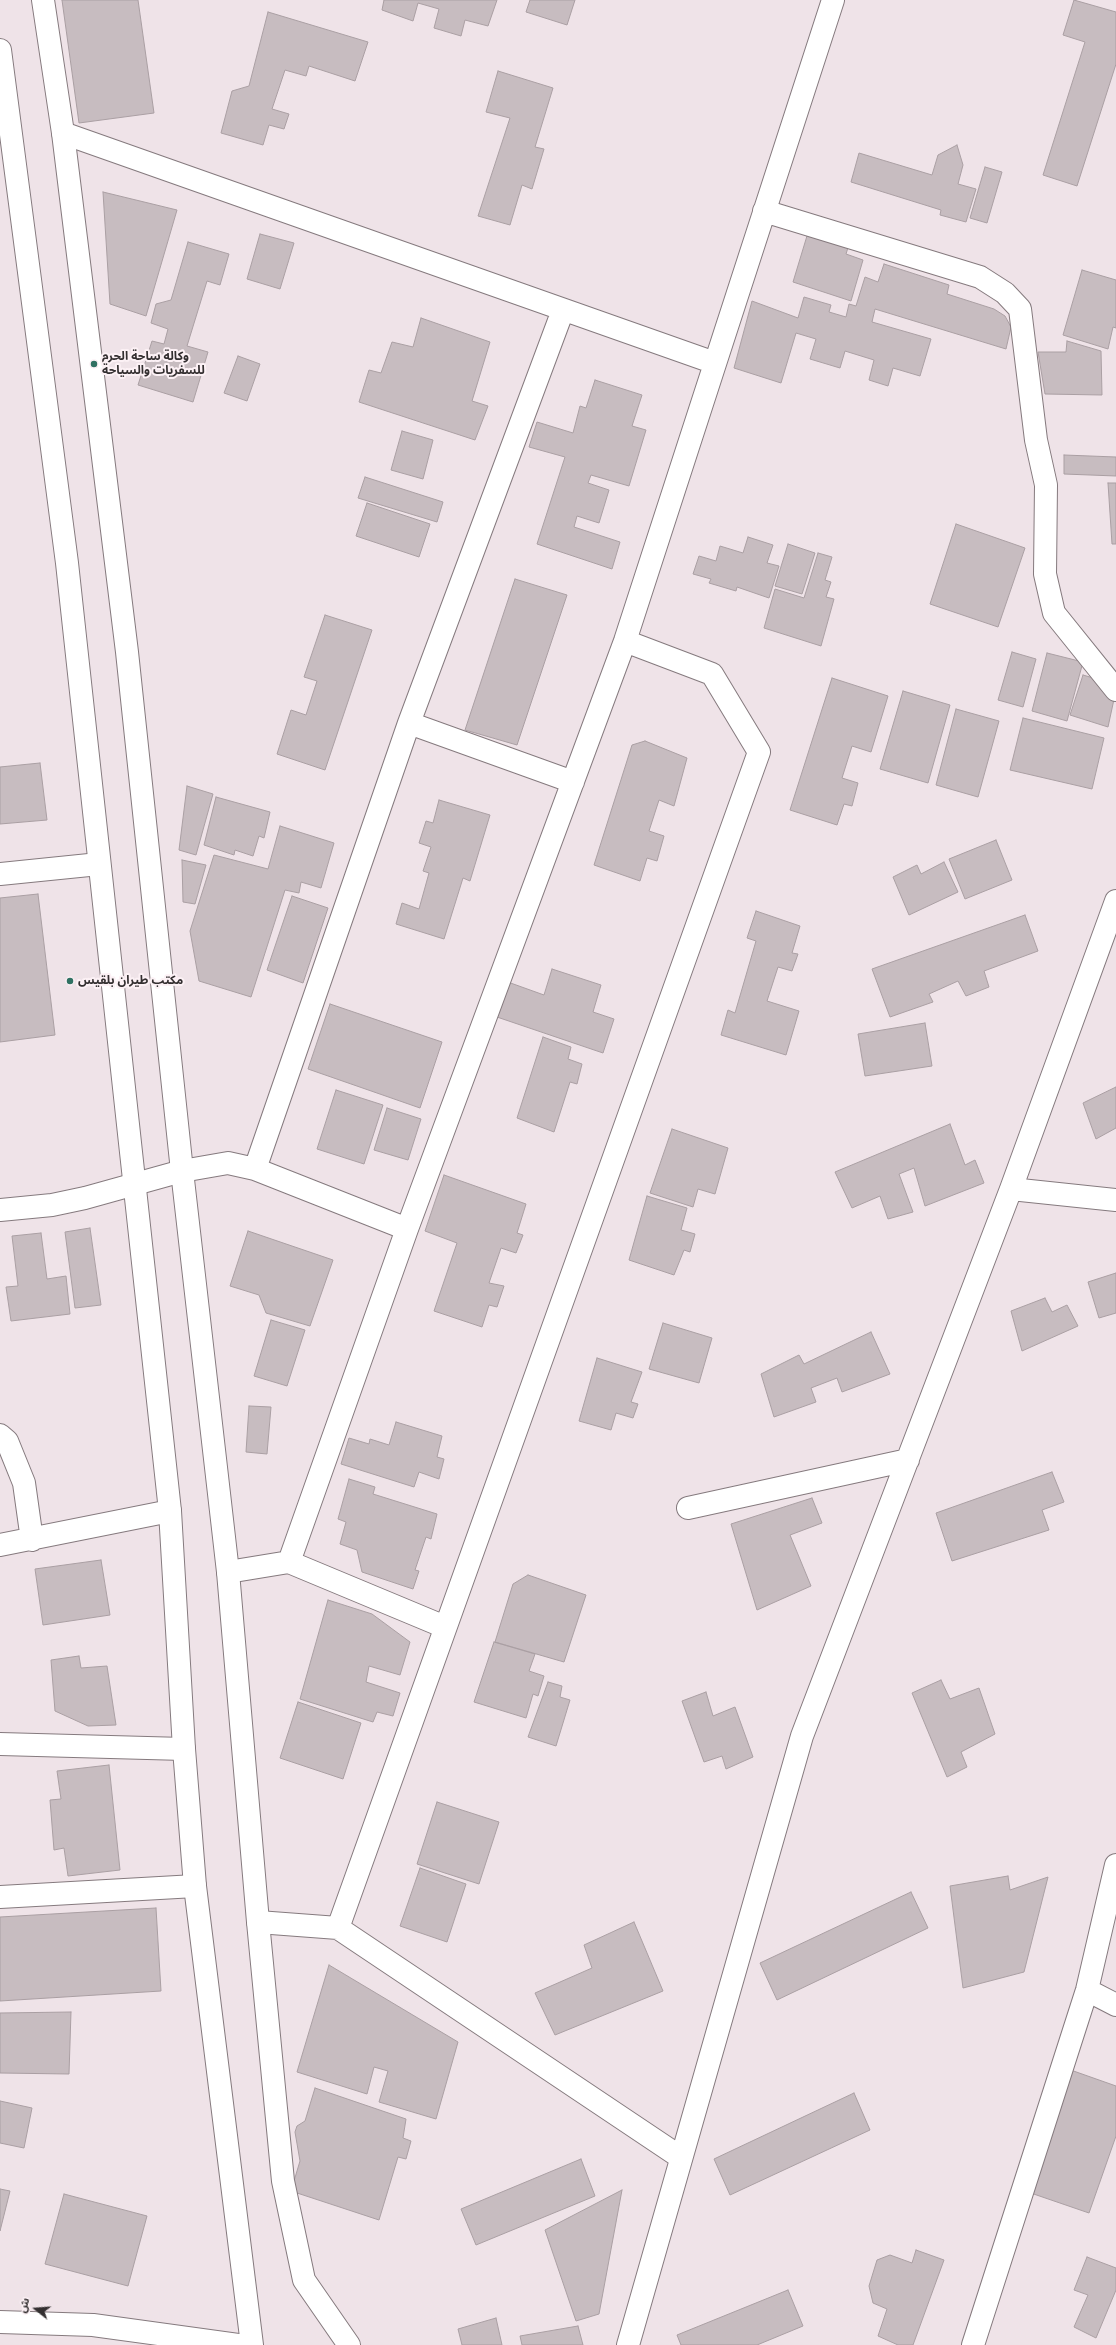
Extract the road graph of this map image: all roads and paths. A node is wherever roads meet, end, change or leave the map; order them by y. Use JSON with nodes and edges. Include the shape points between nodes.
{"nodes":[{"id":1,"x":43,"y":0,"type":"edge"},
{"id":2,"x":833,"y":0,"type":"edge"},
{"id":3,"x":0,"y":50,"type":"edge"},
{"id":4,"x":63,"y":133,"type":"junction"},
{"id":5,"x":764,"y":211,"type":"junction"},
{"id":6,"x":563,"y":310,"type":"junction"},
{"id":7,"x":714,"y":363,"type":"junction"},
{"id":8,"x":625,"y":642,"type":"junction"},
{"id":9,"x":1116,"y":690,"type":"edge"},
{"id":10,"x":409,"y":723,"type":"junction"},
{"id":11,"x":573,"y":782,"type":"junction"},
{"id":12,"x":99,"y":864,"type":"junction"},
{"id":13,"x":0,"y":874,"type":"edge"},
{"id":14,"x":1116,"y":901,"type":"edge"},
{"id":15,"x":255,"y":1169,"type":"junction"},
{"id":16,"x":182,"y":1171,"type":"junction"},
{"id":17,"x":134,"y":1186,"type":"junction"},
{"id":18,"x":1011,"y":1189,"type":"junction"},
{"id":19,"x":1116,"y":1200,"type":"edge"},
{"id":20,"x":0,"y":1210,"type":"edge"},
{"id":21,"x":407,"y":1229,"type":"junction"},
{"id":22,"x":0,"y":1435,"type":"edge"},
{"id":23,"x":908,"y":1460,"type":"junction"},
{"id":24,"x":688,"y":1508,"type":"dead end"},
{"id":25,"x":170,"y":1511,"type":"junction"},
{"id":26,"x":32,"y":1540,"type":"junction"},
{"id":27,"x":0,"y":1545,"type":"edge"},
{"id":28,"x":289,"y":1562,"type":"junction"},
{"id":29,"x":228,"y":1572,"type":"junction"},
{"id":30,"x":445,"y":1627,"type":"junction"},
{"id":31,"x":0,"y":1744,"type":"edge"},
{"id":32,"x":184,"y":1749,"type":"junction"},
{"id":33,"x":1116,"y":1865,"type":"edge"},
{"id":34,"x":195,"y":1886,"type":"junction"},
{"id":35,"x":0,"y":1897,"type":"edge"},
{"id":36,"x":258,"y":1922,"type":"junction"},
{"id":37,"x":338,"y":1928,"type":"junction"},
{"id":38,"x":1087,"y":1990,"type":"junction"},
{"id":39,"x":1116,"y":2005,"type":"edge"},
{"id":40,"x":680,"y":2157,"type":"junction"},
{"id":41,"x":0,"y":2322,"type":"edge"},
{"id":42,"x":238,"y":2345,"type":"edge"},
{"id":43,"x":252,"y":2345,"type":"edge"},
{"id":44,"x":350,"y":2345,"type":"edge"},
{"id":45,"x":628,"y":2345,"type":"edge"},
{"id":46,"x":973,"y":2345,"type":"edge"}],
"edges":[{"from":1,"to":4,"type":"street"},
{"from":2,"to":5,"type":"street"},
{"from":3,"to":12,"type":"street","via":[[67,563]]},
{"from":4,"to":6,"type":"street"},
{"from":4,"to":16,"type":"street","via":[[126,644]]},
{"from":5,"to":7,"type":"street"},
{"from":5,"to":9,"type":"street","via":[[980,277],[1006,293],[1020,309],[1036,440],[1046,485],[1045,574],[1054,613]]},
{"from":6,"to":7,"type":"street"},
{"from":6,"to":10,"type":"street"},
{"from":7,"to":8,"type":"street"},
{"from":8,"to":11,"type":"street"},
{"from":8,"to":30,"type":"street","via":[[712,674],[759,752]]},
{"from":10,"to":11,"type":"street"},
{"from":10,"to":15,"type":"street"},
{"from":11,"to":21,"type":"street"},
{"from":12,"to":13,"type":"street"},
{"from":12,"to":17,"type":"street"},
{"from":14,"to":18,"type":"street"},
{"from":15,"to":16,"type":"street","via":[[228,1163]]},
{"from":15,"to":21,"type":"street"},
{"from":16,"to":17,"type":"street"},
{"from":16,"to":29,"type":"street"},
{"from":17,"to":20,"type":"street","via":[[52,1204]]},
{"from":17,"to":25,"type":"street"},
{"from":18,"to":19,"type":"street"},
{"from":18,"to":23,"type":"street"},
{"from":21,"to":28,"type":"street"},
{"from":22,"to":26,"type":"street","via":[[7,1441],[24,1484]]},
{"from":23,"to":24,"type":"street"},
{"from":23,"to":40,"type":"street","via":[[802,1736]]},
{"from":25,"to":26,"type":"street"},
{"from":25,"to":32,"type":"street"},
{"from":26,"to":27,"type":"street"},
{"from":28,"to":29,"type":"street"},
{"from":28,"to":30,"type":"street"},
{"from":29,"to":36,"type":"street"},
{"from":30,"to":37,"type":"street"},
{"from":31,"to":32,"type":"street"},
{"from":32,"to":34,"type":"street"},
{"from":33,"to":38,"type":"street"},
{"from":34,"to":35,"type":"street"},
{"from":34,"to":43,"type":"street"},
{"from":36,"to":37,"type":"street"},
{"from":36,"to":44,"type":"street","via":[[283,2181],[304,2280]]},
{"from":37,"to":40,"type":"street"},
{"from":38,"to":39,"type":"street"},
{"from":38,"to":46,"type":"street"},
{"from":40,"to":45,"type":"street"},
{"from":41,"to":42,"type":"street","via":[[93,2325]]}]}
